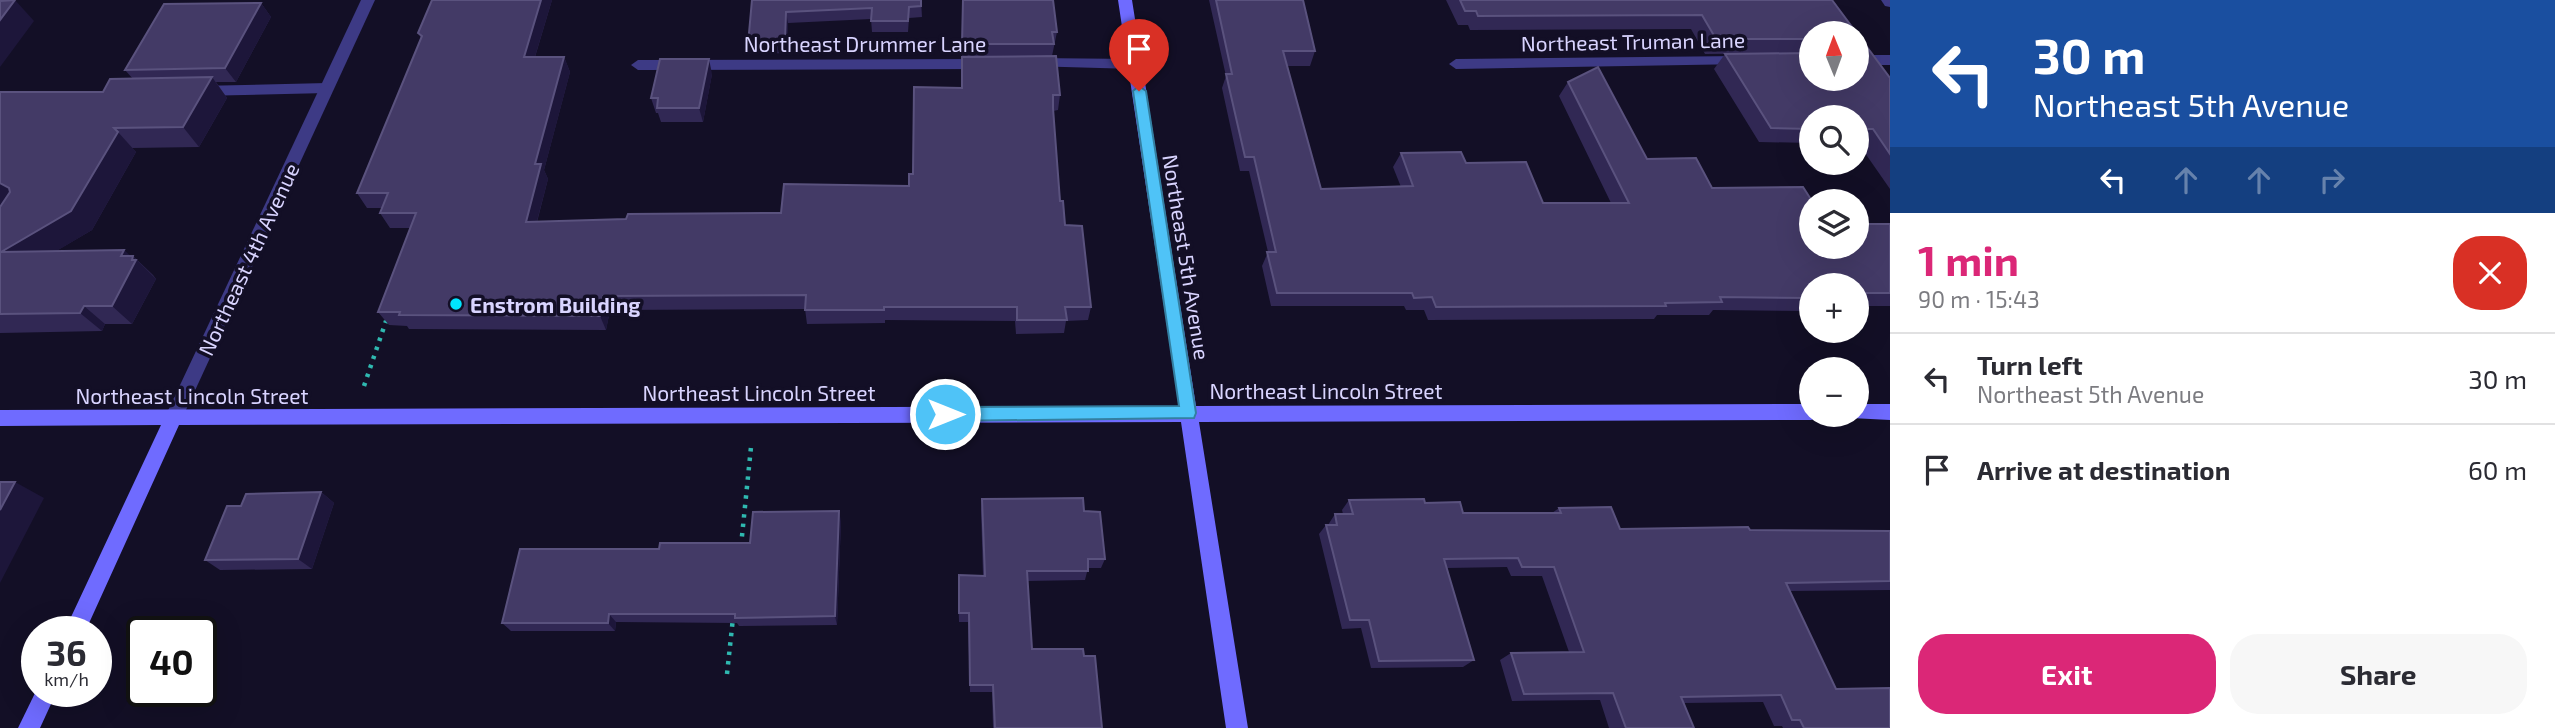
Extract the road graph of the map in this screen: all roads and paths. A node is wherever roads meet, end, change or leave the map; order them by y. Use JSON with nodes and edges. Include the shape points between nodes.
{"nodes":[{"id":1,"x":368,"y":0,"type":"edge"},
{"id":2,"x":1125,"y":0,"type":"edge"},
{"id":3,"x":1869,"y":60,"type":"edge"},
{"id":4,"x":1890,"y":60,"type":"edge"},
{"id":5,"x":1756,"y":61,"type":"edge"},
{"id":6,"x":997,"y":64,"type":"edge"},
{"id":7,"x":1025,"y":64,"type":"edge"},
{"id":8,"x":1135,"y":64,"type":"junction"},
{"id":9,"x":1455,"y":64,"type":"dead end"},
{"id":10,"x":638,"y":65,"type":"dead end"},
{"id":11,"x":327,"y":88,"type":"junction"},
{"id":12,"x":182,"y":91,"type":"edge"},
{"id":13,"x":388,"y":316,"type":"edge"},
{"id":14,"x":1799,"y":412,"type":"edge"},
{"id":15,"x":1869,"y":412,"type":"edge"},
{"id":16,"x":1890,"y":412,"type":"edge"},
{"id":17,"x":1188,"y":413,"type":"junction"},
{"id":18,"x":755,"y":415,"type":"junction"},
{"id":19,"x":174,"y":417,"type":"junction"},
{"id":20,"x":353,"y":417,"type":"junction"},
{"id":21,"x":0,"y":418,"type":"edge"},
{"id":22,"x":740,"y":551,"type":"edge"},
{"id":23,"x":734,"y":606,"type":"edge"},
{"id":24,"x":81,"y":616,"type":"edge"},
{"id":25,"x":727,"y":674,"type":"dead end"},
{"id":26,"x":39,"y":707,"type":"edge"},
{"id":27,"x":29,"y":728,"type":"edge"},
{"id":28,"x":1237,"y":728,"type":"edge"}],
"edges":[{"from":1,"to":11,"type":"street","name":"Northeast 4th Avenue"},
{"from":2,"to":8,"type":"street","name":"Northeast 5th Avenue"},
{"from":3,"to":4,"type":"street"},
{"from":5,"to":9,"type":"street","name":"Northeast Truman Lane"},
{"from":6,"to":10,"type":"street","name":"Northeast Drummer Lane"},
{"from":7,"to":8,"type":"street"},
{"from":8,"to":17,"type":"street","name":"Northeast 5th Avenue"},
{"from":11,"to":12,"type":"street"},
{"from":11,"to":19,"type":"street","name":"Northeast 4th Avenue"},
{"from":13,"to":20,"type":"path"},
{"from":14,"to":17,"type":"street","name":"Northeast Lincoln Street"},
{"from":15,"to":16,"type":"street"},
{"from":17,"to":18,"type":"street","name":"Northeast Lincoln Street"},
{"from":17,"to":28,"type":"street","name":"Northeast 5th Avenue"},
{"from":18,"to":20,"type":"street","name":"Northeast Lincoln Street"},
{"from":18,"to":22,"type":"path"},
{"from":19,"to":20,"type":"street","name":"Northeast Lincoln Street"},
{"from":19,"to":21,"type":"street","name":"Northeast Lincoln Street"},
{"from":19,"to":24,"type":"street","name":"Northeast 4th Avenue"},
{"from":23,"to":25,"type":"path"},
{"from":26,"to":27,"type":"street"}]}
